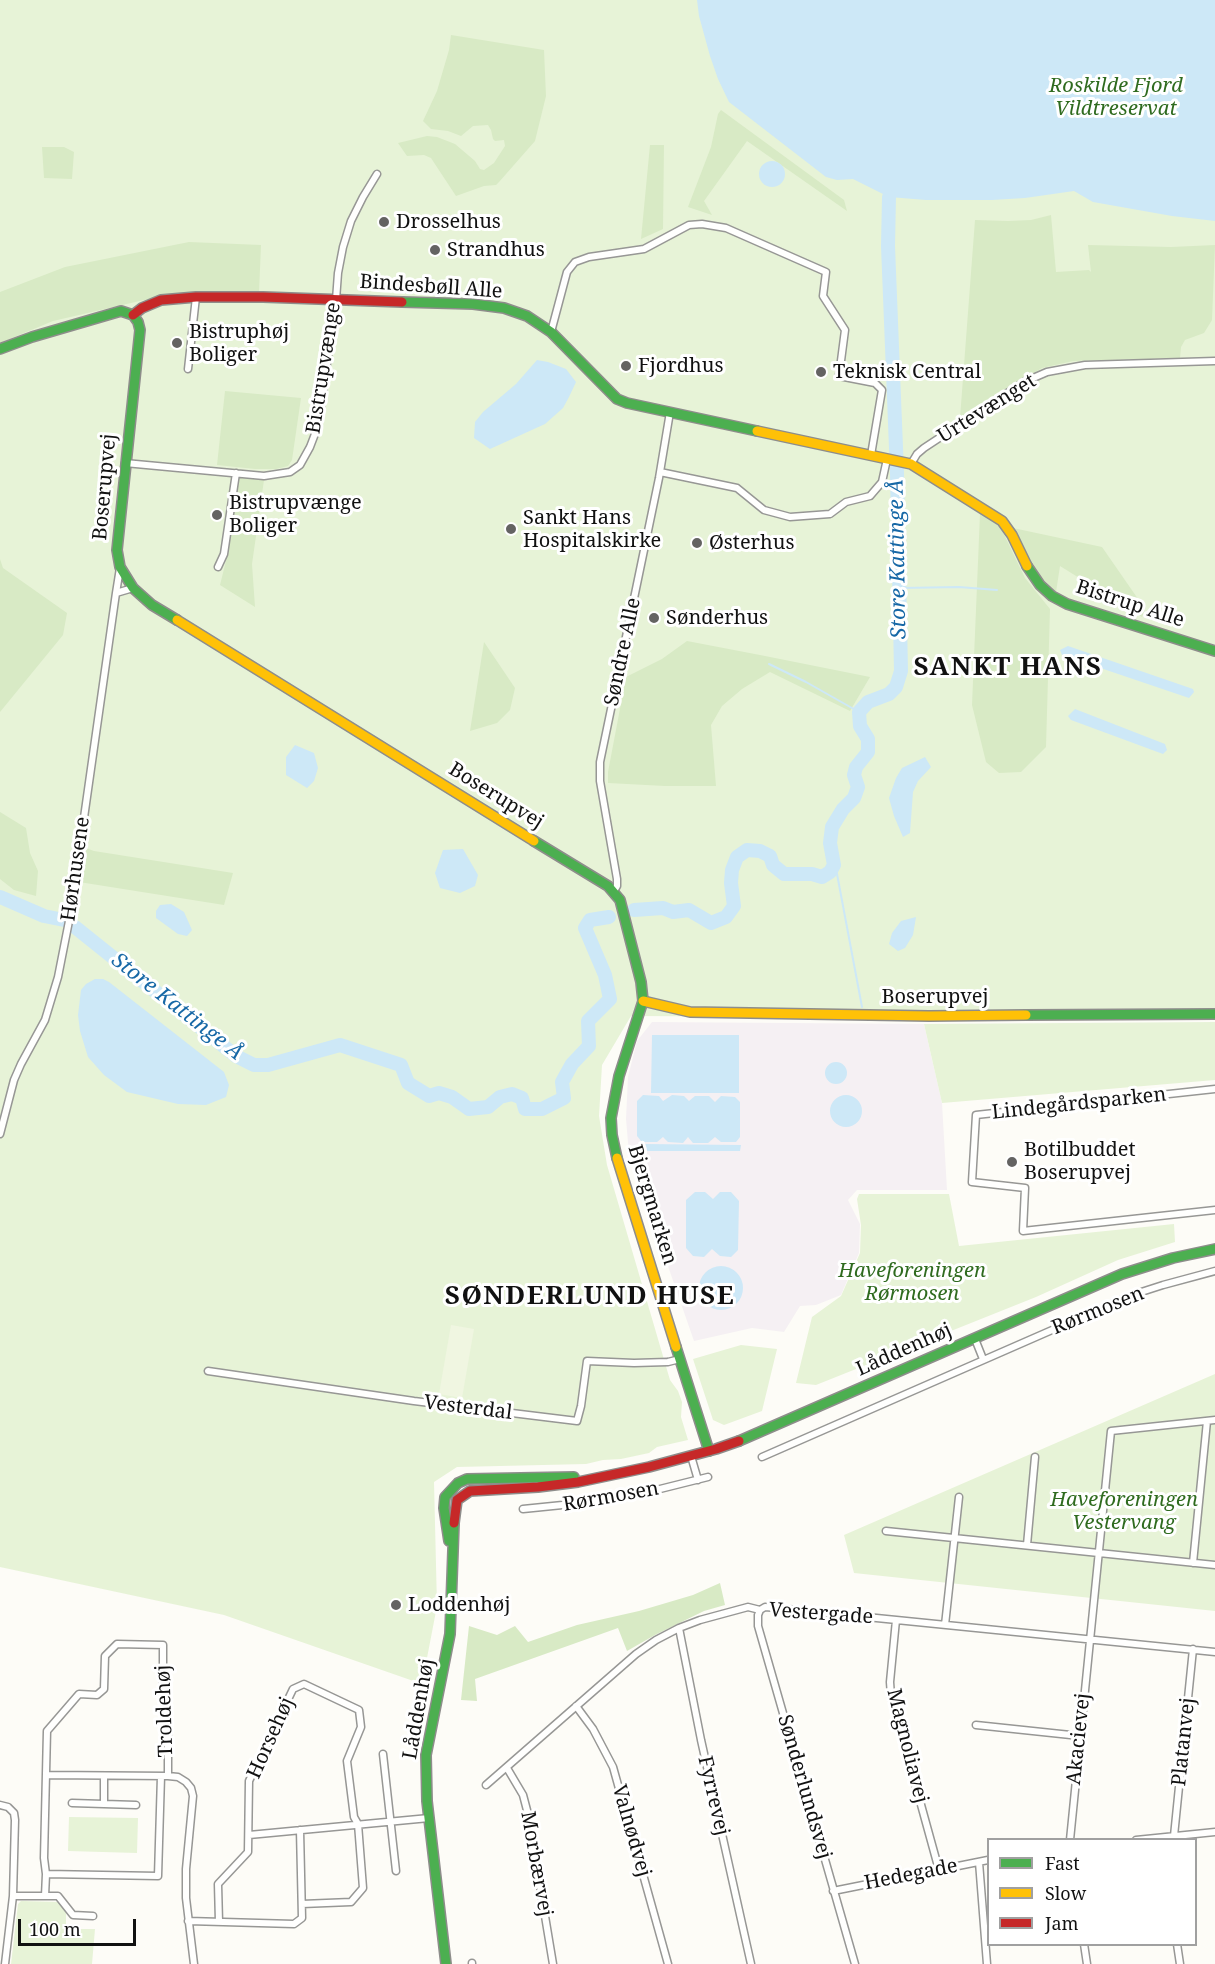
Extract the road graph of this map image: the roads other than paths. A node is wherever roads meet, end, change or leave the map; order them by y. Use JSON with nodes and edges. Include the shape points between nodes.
{"nodes":[{"id":1,"x":377,"y":174,"type":"dead end"},
{"id":2,"x":196,"y":297,"type":"junction"},
{"id":3,"x":336,"y":300,"type":"junction"},
{"id":4,"x":133,"y":315,"type":"junction"},
{"id":5,"x":551,"y":332,"type":"junction"},
{"id":6,"x":0,"y":349,"type":"edge"},
{"id":7,"x":1215,"y":360,"type":"edge"},
{"id":8,"x":188,"y":369,"type":"dead end"},
{"id":9,"x":670,"y":412,"type":"junction"},
{"id":10,"x":871,"y":456,"type":"junction"},
{"id":11,"x":887,"y":459,"type":"junction"},
{"id":12,"x":125,"y":463,"type":"junction"},
{"id":13,"x":911,"y":464,"type":"junction"},
{"id":14,"x":660,"y":472,"type":"junction"},
{"id":15,"x":236,"y":473,"type":"junction"},
{"id":16,"x":1002,"y":521,"type":"joint"},
{"id":17,"x":120,"y":567,"type":"junction"},
{"id":18,"x":218,"y":567,"type":"dead end"},
{"id":19,"x":133,"y":588,"type":"junction"},
{"id":20,"x":116,"y":593,"type":"junction"},
{"id":21,"x":1215,"y":651,"type":"edge"},
{"id":22,"x":614,"y":891,"type":"junction"},
{"id":23,"x":643,"y":1001,"type":"junction"},
{"id":24,"x":1215,"y":1014,"type":"edge"},
{"id":25,"x":1215,"y":1089,"type":"edge"},
{"id":26,"x":0,"y":1134,"type":"edge"},
{"id":27,"x":1215,"y":1210,"type":"edge"},
{"id":28,"x":1215,"y":1250,"type":"edge"},
{"id":29,"x":1215,"y":1271,"type":"edge"},
{"id":30,"x":975,"y":1339,"type":"junction"},
{"id":31,"x":680,"y":1359,"type":"junction"},
{"id":32,"x":983,"y":1359,"type":"junction"},
{"id":33,"x":208,"y":1371,"type":"dead end"},
{"id":34,"x":1215,"y":1420,"type":"edge"},
{"id":35,"x":1207,"y":1421,"type":"junction"},
{"id":36,"x":709,"y":1451,"type":"junction"},
{"id":37,"x":691,"y":1456,"type":"junction"},
{"id":38,"x":762,"y":1457,"type":"dead end"},
{"id":39,"x":1035,"y":1457,"type":"dead end"},
{"id":40,"x":708,"y":1477,"type":"dead end"},
{"id":41,"x":698,"y":1480,"type":"junction"},
{"id":42,"x":959,"y":1497,"type":"dead end"},
{"id":43,"x":523,"y":1509,"type":"dead end"},
{"id":44,"x":886,"y":1531,"type":"dead end"},
{"id":45,"x":954,"y":1538,"type":"junction"},
{"id":46,"x":1027,"y":1545,"type":"junction"},
{"id":47,"x":1098,"y":1553,"type":"junction"},
{"id":48,"x":1193,"y":1563,"type":"junction"},
{"id":49,"x":1215,"y":1565,"type":"edge"},
{"id":50,"x":760,"y":1610,"type":"junction"},
{"id":51,"x":897,"y":1620,"type":"junction"},
{"id":52,"x":945,"y":1625,"type":"junction"},
{"id":53,"x":679,"y":1628,"type":"junction"},
{"id":54,"x":1089,"y":1639,"type":"junction"},
{"id":55,"x":1193,"y":1649,"type":"junction"},
{"id":56,"x":1215,"y":1652,"type":"edge"},
{"id":57,"x":576,"y":1706,"type":"junction"},
{"id":58,"x":976,"y":1725,"type":"dead end"},
{"id":59,"x":1080,"y":1736,"type":"junction"},
{"id":60,"x":383,"y":1754,"type":"dead end"},
{"id":61,"x":507,"y":1768,"type":"junction"},
{"id":62,"x":47,"y":1775,"type":"junction"},
{"id":63,"x":104,"y":1776,"type":"junction"},
{"id":64,"x":164,"y":1776,"type":"junction"},
{"id":65,"x":486,"y":1785,"type":"dead end"},
{"id":66,"x":72,"y":1803,"type":"dead end"},
{"id":67,"x":104,"y":1804,"type":"junction"},
{"id":68,"x":0,"y":1805,"type":"edge"},
{"id":69,"x":136,"y":1805,"type":"dead end"},
{"id":70,"x":429,"y":1818,"type":"junction"},
{"id":71,"x":391,"y":1822,"type":"junction"},
{"id":72,"x":358,"y":1824,"type":"junction"},
{"id":73,"x":300,"y":1830,"type":"junction"},
{"id":74,"x":1215,"y":1832,"type":"edge"},
{"id":75,"x":249,"y":1835,"type":"junction"},
{"id":76,"x":1174,"y":1836,"type":"junction"},
{"id":77,"x":1070,"y":1838,"type":"edge"},
{"id":78,"x":1161,"y":1838,"type":"edge"},
{"id":79,"x":987,"y":1860,"type":"edge"},
{"id":80,"x":979,"y":1862,"type":"junction"},
{"id":81,"x":939,"y":1870,"type":"junction"},
{"id":82,"x":396,"y":1871,"type":"dead end"},
{"id":83,"x":46,"y":1874,"type":"junction"},
{"id":84,"x":833,"y":1891,"type":"junction"},
{"id":85,"x":12,"y":1896,"type":"junction"},
{"id":86,"x":45,"y":1896,"type":"junction"},
{"id":87,"x":302,"y":1904,"type":"junction"},
{"id":88,"x":93,"y":1916,"type":"dead end"},
{"id":89,"x":188,"y":1921,"type":"junction"},
{"id":90,"x":219,"y":1922,"type":"junction"},
{"id":91,"x":1084,"y":1946,"type":"edge"},
{"id":92,"x":1177,"y":1946,"type":"edge"},
{"id":93,"x":5,"y":1964,"type":"edge"},
{"id":94,"x":194,"y":1964,"type":"edge"},
{"id":95,"x":446,"y":1964,"type":"edge"},
{"id":96,"x":553,"y":1964,"type":"edge"},
{"id":97,"x":668,"y":1964,"type":"edge"},
{"id":98,"x":751,"y":1964,"type":"edge"},
{"id":99,"x":855,"y":1964,"type":"edge"},
{"id":100,"x":987,"y":1964,"type":"edge"},
{"id":101,"x":1087,"y":1964,"type":"edge"},
{"id":102,"x":1180,"y":1964,"type":"edge"}],
"edges":[{"from":1,"to":3,"type":"street","name":"Bistrupvænge","via":[[346,238]]},
{"from":2,"to":3,"type":"street","name":"Bindesbøll Alle"},
{"from":2,"to":4,"type":"street","name":"Bindesbøll Alle","via":[[161,300]]},
{"from":2,"to":8,"type":"street"},
{"from":3,"to":5,"type":"street","name":"Bindesbøll Alle","via":[[504,308],[527,316]]},
{"from":3,"to":15,"type":"street","name":"Bistrupvænge","via":[[318,426],[300,465],[278,475]]},
{"from":4,"to":6,"type":"street","via":[[121,311]]},
{"from":4,"to":12,"type":"street","name":"Boserupvej","via":[[140,330]]},
{"from":5,"to":9,"type":"street","name":"Bindesbøll Alle","via":[[618,399]]},
{"from":5,"to":10,"type":"street","via":[[567,272],[575,262],[589,256],[644,249],[689,225],[726,228],[826,272],[823,296],[845,330],[839,376],[874,383],[882,390]]},
{"from":7,"to":13,"type":"street","name":"Urtevænget","via":[[1085,365],[1047,372],[1024,382],[924,448]]},
{"from":9,"to":10,"type":"street","name":"Bindesbøll Alle"},
{"from":9,"to":14,"type":"street","name":"Søndre Alle"},
{"from":10,"to":11,"type":"street","name":"Bindesbøll Alle"},
{"from":11,"to":13,"type":"street","name":"Bindesbøll Alle"},
{"from":11,"to":14,"type":"street","via":[[882,482],[870,496],[846,502],[830,514],[789,517],[764,510],[736,488]]},
{"from":12,"to":15,"type":"street","name":"Bistrupvænge"},
{"from":12,"to":17,"type":"street","name":"Boserupvej","via":[[117,534]]},
{"from":13,"to":16,"type":"street","name":"Bindesbøll Alle"},
{"from":14,"to":22,"type":"street","name":"Søndre Alle","via":[[600,762],[617,879]]},
{"from":15,"to":18,"type":"street","via":[[224,554]]},
{"from":16,"to":21,"type":"street","name":"Bistrup Alle","via":[[1029,570],[1052,596]]},
{"from":17,"to":19,"type":"street","name":"Boserupvej"},
{"from":17,"to":20,"type":"street","name":"Hørhusene"},
{"from":19,"to":20,"type":"street"},
{"from":19,"to":22,"type":"street","name":"Boserupvej","via":[[152,605]]},
{"from":20,"to":26,"type":"street","name":"Hørhusene","via":[[58,977],[45,1020],[14,1080]]},
{"from":22,"to":23,"type":"street","via":[[622,904]]},
{"from":23,"to":24,"type":"street","name":"Boserupvej","via":[[690,1012],[929,1016]]},
{"from":23,"to":31,"type":"street","name":"Bjergmarken","via":[[613,1101],[612,1135]]},
{"from":25,"to":27,"type":"street","name":"Lindegårdsparken","via":[[976,1115],[972,1182],[1025,1188],[1023,1231]]},
{"from":28,"to":30,"type":"street","name":"Låddenhøj","via":[[1122,1274]]},
{"from":29,"to":32,"type":"street","name":"Rørmosen","via":[[1132,1295]]},
{"from":30,"to":32,"type":"street"},
{"from":30,"to":36,"type":"street","name":"Låddenhøj"},
{"from":31,"to":33,"type":"street","name":"Vesterdal","via":[[634,1363],[587,1361],[577,1421]]},
{"from":31,"to":36,"type":"street","name":"Bjergmarken"},
{"from":32,"to":38,"type":"street","name":"Rørmosen"},
{"from":34,"to":35,"type":"street"},
{"from":35,"to":47,"type":"street","via":[[1111,1431]]},
{"from":35,"to":48,"type":"street"},
{"from":36,"to":37,"type":"street","name":"Låddenhøj"},
{"from":37,"to":41,"type":"street"},
{"from":37,"to":70,"type":"street","name":"Låddenhøj","via":[[606,1475],[467,1479],[445,1497],[453,1605],[426,1755]]},
{"from":39,"to":46,"type":"street"},
{"from":40,"to":41,"type":"street","name":"Rørmosen"},
{"from":41,"to":43,"type":"street","name":"Rørmosen","via":[[602,1501]]},
{"from":42,"to":45,"type":"street"},
{"from":44,"to":45,"type":"street"},
{"from":45,"to":46,"type":"street"},
{"from":45,"to":52,"type":"street"},
{"from":46,"to":47,"type":"street"},
{"from":47,"to":48,"type":"street"},
{"from":47,"to":54,"type":"street"},
{"from":48,"to":49,"type":"street"},
{"from":50,"to":51,"type":"street","name":"Vestergade","via":[[767,1607]]},
{"from":50,"to":53,"type":"street","name":"Vestergade","via":[[748,1607]]},
{"from":50,"to":84,"type":"street","name":"Sønderlundsvej","via":[[758,1626]]},
{"from":51,"to":52,"type":"street","name":"Vestergade"},
{"from":51,"to":81,"type":"street","name":"Magnoliavej","via":[[891,1696]]},
{"from":52,"to":54,"type":"street","name":"Vestergade"},
{"from":53,"to":57,"type":"street","name":"Vestergade","via":[[636,1654]]},
{"from":53,"to":98,"type":"street","name":"Fyrrevej"},
{"from":54,"to":55,"type":"street","name":"Vestergade"},
{"from":54,"to":59,"type":"street","name":"Akacievej"},
{"from":55,"to":56,"type":"street","name":"Vestergade"},
{"from":55,"to":76,"type":"street","name":"Platanvej"},
{"from":57,"to":61,"type":"street","name":"Vestergade"},
{"from":57,"to":97,"type":"street","name":"Valnødvej","via":[[613,1767]]},
{"from":58,"to":59,"type":"street"},
{"from":59,"to":77,"type":"street","name":"Akacievej"},
{"from":60,"to":71,"type":"street"},
{"from":61,"to":65,"type":"street","name":"Vestergade"},
{"from":61,"to":96,"type":"street","name":"Morbærvej","via":[[528,1814]]},
{"from":62,"to":63,"type":"street","name":"Troldehøj"},
{"from":62,"to":64,"type":"street","name":"Troldehøj","via":[[48,1731],[79,1694],[97,1695],[104,1689],[105,1656],[117,1644],[163,1645],[164,1696],[168,1707]]},
{"from":62,"to":83,"type":"street","name":"Troldehøj"},
{"from":63,"to":64,"type":"street","name":"Troldehøj"},
{"from":63,"to":67,"type":"street"},
{"from":64,"to":83,"type":"street","name":"Troldehøj","via":[[158,1876]]},
{"from":64,"to":89,"type":"street","name":"Troldehøj","via":[[186,1782],[193,1796],[186,1869]]},
{"from":66,"to":67,"type":"street"},
{"from":67,"to":69,"type":"street"},
{"from":68,"to":85,"type":"street","via":[[8,1807],[15,1820]]},
{"from":70,"to":71,"type":"street"},
{"from":70,"to":95,"type":"street","name":"Låddenhøj"},
{"from":71,"to":72,"type":"street"},
{"from":71,"to":82,"type":"street"},
{"from":72,"to":73,"type":"street"},
{"from":72,"to":75,"type":"street","name":"Horsehøj","via":[[347,1761],[361,1726],[359,1710],[304,1684],[292,1689],[249,1781]]},
{"from":72,"to":87,"type":"street","name":"Horsehøj","via":[[363,1888],[351,1902]]},
{"from":73,"to":75,"type":"street"},
{"from":73,"to":87,"type":"street"},
{"from":74,"to":76,"type":"street"},
{"from":75,"to":90,"type":"street","name":"Horsehøj","via":[[248,1852],[218,1884]]},
{"from":76,"to":78,"type":"street"},
{"from":79,"to":80,"type":"street","name":"Hedegade"},
{"from":80,"to":81,"type":"street","name":"Hedegade"},
{"from":80,"to":100,"type":"street"},
{"from":81,"to":84,"type":"street","name":"Hedegade"},
{"from":83,"to":86,"type":"street","name":"Troldehøj"},
{"from":84,"to":99,"type":"street","name":"Sønderlundsvej"},
{"from":85,"to":86,"type":"street"},
{"from":85,"to":93,"type":"street"},
{"from":86,"to":88,"type":"street","via":[[58,1896],[72,1915]]},
{"from":87,"to":90,"type":"street","via":[[302,1918],[294,1924]]},
{"from":89,"to":90,"type":"street"},
{"from":89,"to":94,"type":"street","name":"Troldehøj"},
{"from":91,"to":101,"type":"street"},
{"from":92,"to":102,"type":"street"}]}
